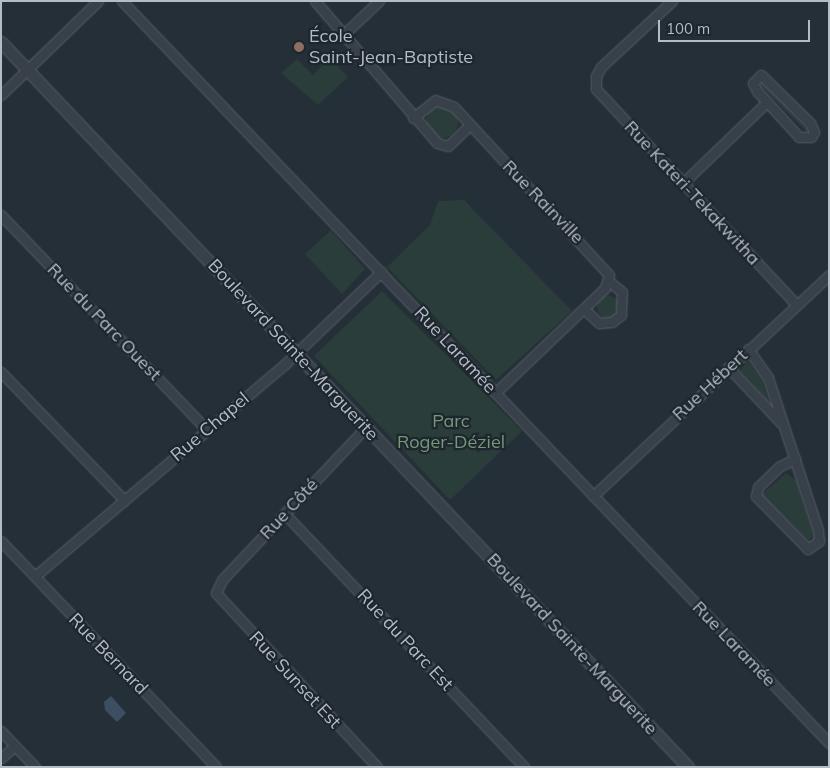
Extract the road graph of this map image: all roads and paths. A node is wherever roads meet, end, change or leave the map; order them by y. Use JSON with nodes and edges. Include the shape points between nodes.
{"nodes":[{"id":1,"x":98,"y":1,"type":"edge"},
{"id":2,"x":122,"y":1,"type":"edge"},
{"id":3,"x":315,"y":1,"type":"edge"},
{"id":4,"x":379,"y":1,"type":"edge"},
{"id":5,"x":672,"y":1,"type":"edge"},
{"id":6,"x":345,"y":33,"type":"junction"},
{"id":7,"x":1,"y":42,"type":"edge"},
{"id":8,"x":27,"y":69,"type":"junction"},
{"id":9,"x":1,"y":95,"type":"edge"},
{"id":10,"x":767,"y":102,"type":"junction"},
{"id":11,"x":413,"y":118,"type":"junction"},
{"id":12,"x":470,"y":125,"type":"junction"},
{"id":13,"x":683,"y":182,"type":"junction"},
{"id":14,"x":1,"y":215,"type":"edge"},
{"id":15,"x":381,"y":272,"type":"junction"},
{"id":16,"x":829,"y":275,"type":"edge"},
{"id":17,"x":609,"y":281,"type":"junction"},
{"id":18,"x":796,"y":304,"type":"junction"},
{"id":19,"x":584,"y":309,"type":"junction"},
{"id":20,"x":748,"y":349,"type":"junction"},
{"id":21,"x":297,"y":353,"type":"junction"},
{"id":22,"x":728,"y":367,"type":"junction"},
{"id":23,"x":1,"y":372,"type":"edge"},
{"id":24,"x":495,"y":393,"type":"junction"},
{"id":25,"x":366,"y":426,"type":"junction"},
{"id":26,"x":784,"y":426,"type":"junction"},
{"id":27,"x":207,"y":430,"type":"junction"},
{"id":28,"x":795,"y":459,"type":"junction"},
{"id":29,"x":593,"y":496,"type":"junction"},
{"id":30,"x":124,"y":500,"type":"junction"},
{"id":31,"x":285,"y":514,"type":"junction"},
{"id":32,"x":1,"y":541,"type":"edge"},
{"id":33,"x":35,"y":576,"type":"junction"},
{"id":34,"x":216,"y":593,"type":"joint"},
{"id":35,"x":1,"y":731,"type":"edge"},
{"id":36,"x":829,"y":743,"type":"edge"},
{"id":37,"x":16,"y":746,"type":"junction"},
{"id":38,"x":1,"y":758,"type":"edge"},
{"id":39,"x":35,"y":767,"type":"edge"},
{"id":40,"x":216,"y":767,"type":"edge"},
{"id":41,"x":377,"y":767,"type":"edge"},
{"id":42,"x":524,"y":767,"type":"edge"},
{"id":43,"x":688,"y":767,"type":"edge"}],
"edges":[{"from":1,"to":8,"type":"street"},
{"from":2,"to":15,"type":"street","name":"Rue Laramée"},
{"from":3,"to":6,"type":"street"},
{"from":4,"to":6,"type":"street"},
{"from":5,"to":13,"type":"street","name":"Rue Kateri-Tekakwitha","via":[[606,63],[594,80],[602,97]]},
{"from":6,"to":11,"type":"street"},
{"from":7,"to":8,"type":"street","name":"Boulevard Sainte-Marguerite"},
{"from":8,"to":9,"type":"street"},
{"from":8,"to":21,"type":"street","name":"Boulevard Sainte-Marguerite"},
{"from":10,"to":10,"type":"street","via":[[753,85],[760,75],[810,123],[813,135],[805,140],[799,137]]},
{"from":10,"to":13,"type":"street"},
{"from":11,"to":12,"type":"street","name":"Rue Rainville","via":[[440,100]]},
{"from":11,"to":12,"type":"street","via":[[444,147]]},
{"from":12,"to":17,"type":"street","name":"Rue Rainville","via":[[603,265]]},
{"from":13,"to":18,"type":"street","name":"Rue Kateri-Tekakwitha"},
{"from":14,"to":27,"type":"street","name":"Rue du Parc Ouest"},
{"from":15,"to":21,"type":"street","name":"Rue Chapel"},
{"from":15,"to":24,"type":"street","name":"Rue Laramée"},
{"from":16,"to":18,"type":"street","name":"Rue Hébert"},
{"from":17,"to":19,"type":"street"},
{"from":17,"to":19,"type":"street","name":"Rue Rainville","via":[[622,292],[621,315],[612,322],[599,322]]},
{"from":18,"to":20,"type":"street","name":"Rue Hébert"},
{"from":19,"to":24,"type":"street"},
{"from":20,"to":22,"type":"street","name":"Rue Hébert"},
{"from":20,"to":26,"type":"street","via":[[766,372]]},
{"from":21,"to":25,"type":"street","name":"Boulevard Sainte-Marguerite"},
{"from":21,"to":27,"type":"street","name":"Rue Chapel"},
{"from":22,"to":26,"type":"street"},
{"from":22,"to":29,"type":"street","name":"Rue Hébert"},
{"from":23,"to":30,"type":"street"},
{"from":24,"to":29,"type":"street","name":"Rue Laramée"},
{"from":25,"to":31,"type":"street","name":"Rue Côté"},
{"from":25,"to":43,"type":"street","name":"Boulevard Sainte-Marguerite"},
{"from":26,"to":28,"type":"street"},
{"from":27,"to":30,"type":"street","name":"Rue Chapel"},
{"from":28,"to":28,"type":"street","via":[[780,466],[758,487],[756,496],[808,549],[820,536]]},
{"from":29,"to":36,"type":"street","name":"Rue Laramée"},
{"from":30,"to":33,"type":"street","name":"Rue Chapel"},
{"from":31,"to":34,"type":"street","name":"Rue Côté","via":[[222,580]]},
{"from":31,"to":42,"type":"street","name":"Rue du Parc Est"},
{"from":32,"to":33,"type":"street","name":"Rue Bernard"},
{"from":33,"to":40,"type":"street","name":"Rue Bernard"},
{"from":34,"to":41,"type":"street","name":"Rue Sunset Est"},
{"from":35,"to":37,"type":"street"},
{"from":37,"to":38,"type":"street"},
{"from":37,"to":39,"type":"street"}]}
